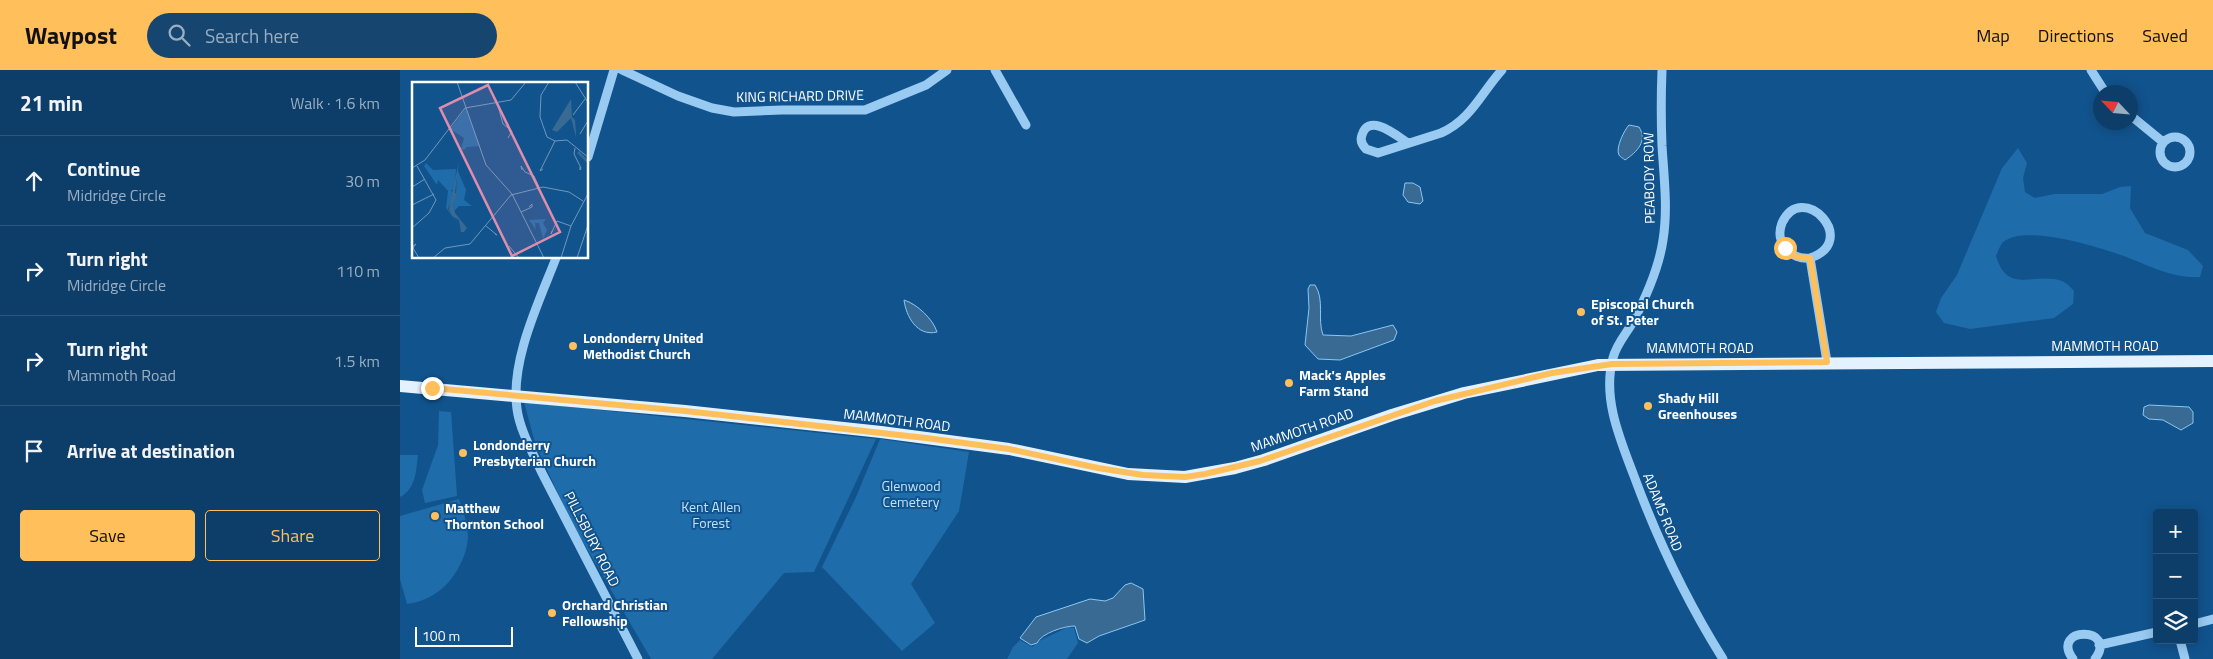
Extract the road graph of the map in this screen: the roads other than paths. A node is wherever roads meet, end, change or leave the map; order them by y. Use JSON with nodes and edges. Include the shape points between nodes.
{"nodes":[{"id":1,"x":614,"y":70,"type":"edge"},
{"id":2,"x":622,"y":70,"type":"edge"},
{"id":3,"x":948,"y":70,"type":"edge"},
{"id":4,"x":995,"y":70,"type":"edge"},
{"id":5,"x":1502,"y":70,"type":"edge"},
{"id":6,"x":1662,"y":70,"type":"edge"},
{"id":7,"x":2091,"y":70,"type":"edge"},
{"id":8,"x":2101,"y":85,"type":"edge"},
{"id":9,"x":2138,"y":121,"type":"edge"},
{"id":10,"x":1026,"y":125,"type":"dead end"},
{"id":11,"x":2163,"y":142,"type":"dead end"},
{"id":12,"x":1408,"y":143,"type":"junction"},
{"id":13,"x":589,"y":154,"type":"edge"},
{"id":14,"x":1810,"y":258,"type":"junction"},
{"id":15,"x":556,"y":259,"type":"edge"},
{"id":16,"x":2213,"y":361,"type":"edge"},
{"id":17,"x":1827,"y":362,"type":"junction"},
{"id":18,"x":1612,"y":364,"type":"junction"},
{"id":19,"x":400,"y":386,"type":"edge"},
{"id":20,"x":517,"y":396,"type":"junction"},
{"id":21,"x":2213,"y":619,"type":"edge"},
{"id":22,"x":2198,"y":623,"type":"edge"},
{"id":23,"x":2153,"y":633,"type":"edge"},
{"id":24,"x":2181,"y":644,"type":"edge"},
{"id":25,"x":2099,"y":645,"type":"junction"},
{"id":26,"x":638,"y":659,"type":"edge"},
{"id":27,"x":1723,"y":659,"type":"edge"},
{"id":28,"x":2073,"y":659,"type":"edge"},
{"id":29,"x":2095,"y":659,"type":"edge"},
{"id":30,"x":2185,"y":659,"type":"edge"}],
"edges":[{"from":1,"to":13,"type":"street"},
{"from":2,"to":3,"type":"street","name":"KING RICHARD DRIVE","via":[[678,96],[734,112],[865,110],[926,85]]},
{"from":4,"to":10,"type":"street"},
{"from":5,"to":12,"type":"street","via":[[1470,113],[1456,126]]},
{"from":6,"to":18,"type":"street","name":"PEABODY ROW","via":[[1663,242],[1658,264],[1633,321],[1616,349]]},
{"from":7,"to":8,"type":"street"},
{"from":9,"to":11,"type":"street"},
{"from":12,"to":12,"type":"street","via":[[1374,153],[1363,146],[1361,136],[1366,128],[1380,125]]},
{"from":14,"to":14,"type":"street","via":[[1826,246],[1830,237],[1829,227],[1818,212],[1798,209],[1783,221],[1781,239],[1792,254]]},
{"from":14,"to":17,"type":"street"},
{"from":15,"to":20,"type":"street","name":"PILLSBURY ROAD","via":[[530,327],[521,359]]},
{"from":16,"to":17,"type":"main road","name":"MAMMOTH ROAD"},
{"from":17,"to":18,"type":"main road","name":"MAMMOTH ROAD"},
{"from":18,"to":20,"type":"main road","name":"MAMMOTH ROAD","via":[[1582,367],[1464,393],[1260,461],[1185,477],[1128,474],[1009,449],[917,437]]},
{"from":18,"to":27,"type":"street","name":"ADAMS ROAD","via":[[1614,421],[1643,501],[1677,580]]},
{"from":19,"to":20,"type":"main road","name":"MAMMOTH ROAD"},
{"from":20,"to":26,"type":"street","name":"PILLSBURY ROAD","via":[[517,409],[530,446]]},
{"from":21,"to":22,"type":"street"},
{"from":23,"to":25,"type":"street"},
{"from":24,"to":30,"type":"street"},
{"from":25,"to":28,"type":"street","via":[[2090,634],[2078,634],[2069,646]]},
{"from":25,"to":29,"type":"street"}]}
